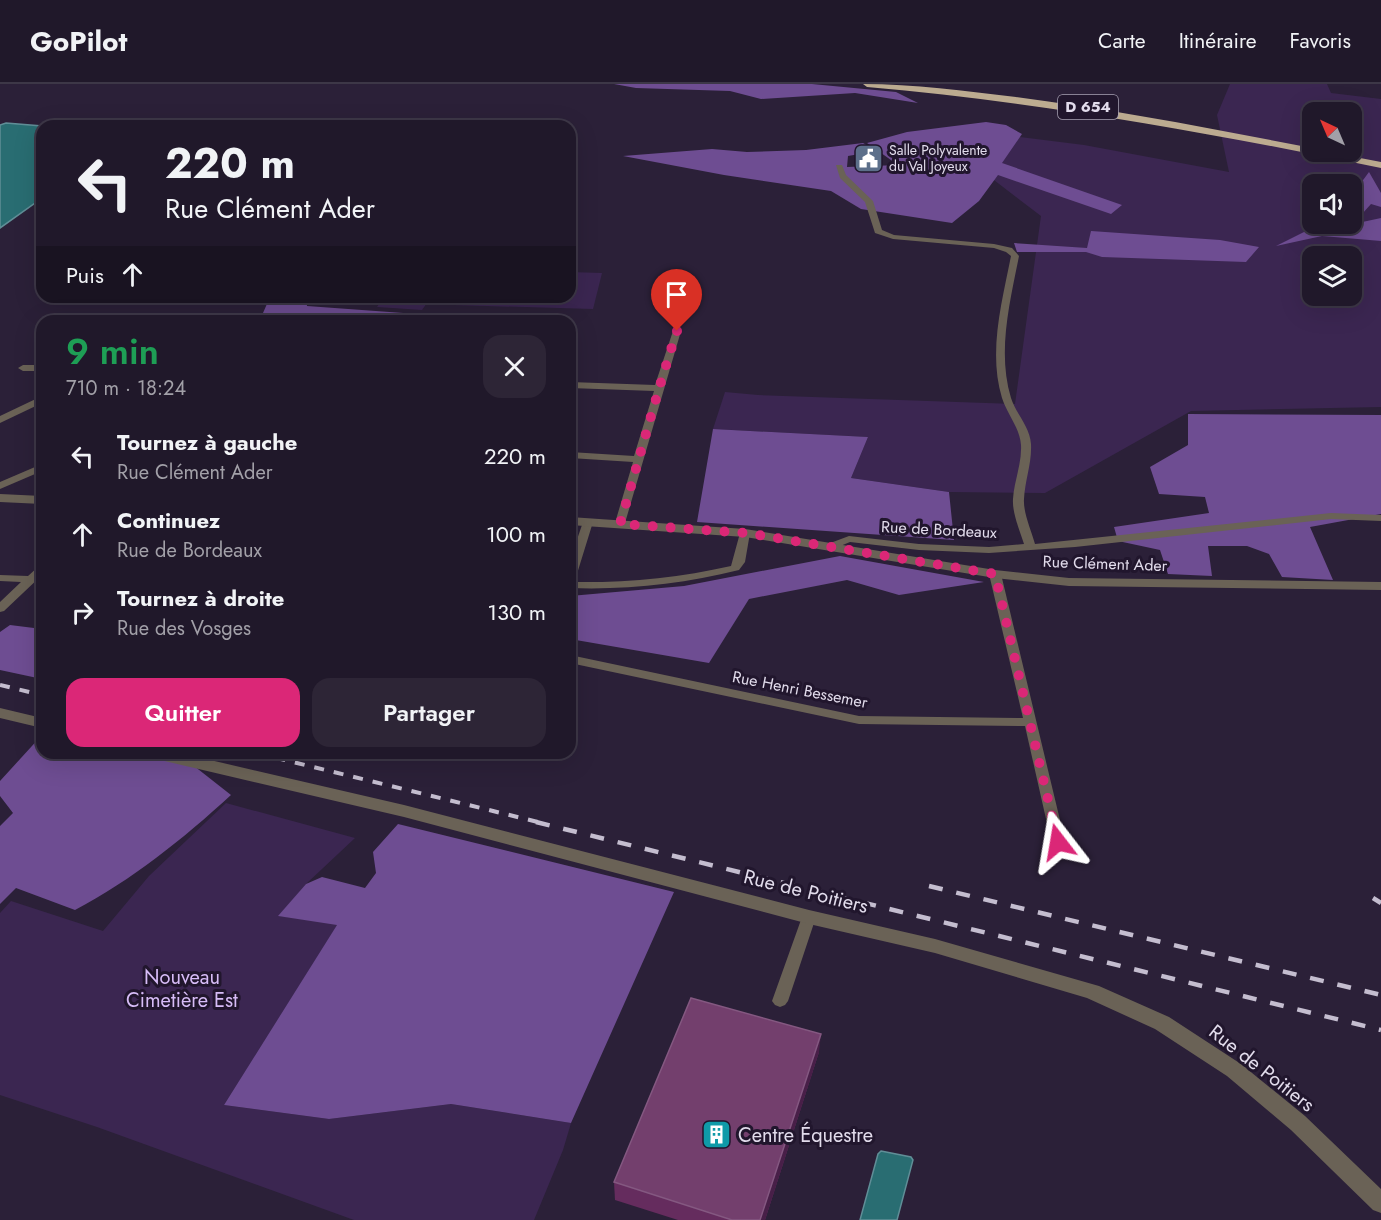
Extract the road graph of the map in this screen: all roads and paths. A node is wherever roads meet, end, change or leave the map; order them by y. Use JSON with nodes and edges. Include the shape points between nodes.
{"nodes":[{"id":1,"x":867,"y":84,"type":"edge"},
{"id":2,"x":902,"y":84,"type":"edge"},
{"id":3,"x":1302,"y":147,"type":"edge"},
{"id":4,"x":1302,"y":147,"type":"edge"},
{"id":5,"x":1362,"y":158,"type":"edge"},
{"id":6,"x":1362,"y":160,"type":"edge"},
{"id":7,"x":1381,"y":163,"type":"edge"},
{"id":8,"x":839,"y":167,"type":"dead end"},
{"id":9,"x":677,"y":331,"type":"dead end"},
{"id":10,"x":23,"y":368,"type":"dead end"},
{"id":11,"x":36,"y":368,"type":"edge"},
{"id":12,"x":576,"y":385,"type":"edge"},
{"id":13,"x":658,"y":388,"type":"junction"},
{"id":14,"x":36,"y":402,"type":"edge"},
{"id":15,"x":0,"y":420,"type":"edge"},
{"id":16,"x":576,"y":455,"type":"edge"},
{"id":17,"x":640,"y":459,"type":"junction"},
{"id":18,"x":36,"y":470,"type":"edge"},
{"id":19,"x":0,"y":486,"type":"edge"},
{"id":20,"x":0,"y":498,"type":"edge"},
{"id":21,"x":36,"y":500,"type":"edge"},
{"id":22,"x":1381,"y":518,"type":"edge"},
{"id":23,"x":576,"y":521,"type":"edge"},
{"id":24,"x":588,"y":522,"type":"junction"},
{"id":25,"x":620,"y":524,"type":"junction"},
{"id":26,"x":746,"y":533,"type":"junction"},
{"id":27,"x":1030,"y":547,"type":"junction"},
{"id":28,"x":829,"y":548,"type":"junction"},
{"id":29,"x":576,"y":559,"type":"edge"},
{"id":30,"x":36,"y":574,"type":"edge"},
{"id":31,"x":995,"y":574,"type":"junction"},
{"id":32,"x":0,"y":578,"type":"edge"},
{"id":33,"x":30,"y":579,"type":"junction"},
{"id":34,"x":576,"y":585,"type":"edge"},
{"id":35,"x":1381,"y":586,"type":"edge"},
{"id":36,"x":0,"y":608,"type":"edge"},
{"id":37,"x":576,"y":660,"type":"edge"},
{"id":38,"x":0,"y":713,"type":"edge"},
{"id":39,"x":36,"y":722,"type":"edge"},
{"id":40,"x":1028,"y":722,"type":"junction"},
{"id":41,"x":182,"y":759,"type":"edge"},
{"id":42,"x":1058,"y":842,"type":"dead end"},
{"id":43,"x":809,"y":916,"type":"junction"},
{"id":44,"x":780,"y":1001,"type":"dead end"},
{"id":45,"x":1381,"y":1203,"type":"edge"}],
"edges":[{"from":1,"to":3,"type":"highway","number":"D 654","via":[[1042,103]]},
{"from":2,"to":4,"type":"highway","number":"D 654","via":[[1106,109]]},
{"from":5,"to":7,"type":"highway"},
{"from":6,"to":7,"type":"highway"},
{"from":8,"to":27,"type":"street","via":[[869,201],[875,226],[882,235],[994,246],[1016,256],[1002,322],[1001,364],[1006,397],[1026,442],[1018,501]]},
{"from":9,"to":13,"type":"street"},
{"from":10,"to":11,"type":"street"},
{"from":12,"to":13,"type":"street"},
{"from":13,"to":17,"type":"street"},
{"from":14,"to":15,"type":"street"},
{"from":16,"to":17,"type":"street"},
{"from":17,"to":25,"type":"street"},
{"from":18,"to":19,"type":"street"},
{"from":20,"to":21,"type":"street"},
{"from":22,"to":27,"type":"street","name":"Rue de Bordeaux","via":[[1331,516]]},
{"from":23,"to":24,"type":"street","name":"Rue de Bordeaux"},
{"from":24,"to":25,"type":"street","name":"Rue de Bordeaux"},
{"from":24,"to":29,"type":"street"},
{"from":25,"to":26,"type":"street","name":"Rue de Bordeaux"},
{"from":26,"to":28,"type":"street","name":"Rue de Bordeaux"},
{"from":26,"to":34,"type":"street","via":[[735,568],[682,579]]},
{"from":27,"to":28,"type":"street","name":"Rue de Bordeaux","via":[[956,550],[849,539]]},
{"from":28,"to":31,"type":"street","name":"Rue Clément Ader"},
{"from":30,"to":33,"type":"street"},
{"from":31,"to":35,"type":"street","name":"Rue Clément Ader","via":[[1069,582]]},
{"from":31,"to":40,"type":"street"},
{"from":32,"to":33,"type":"street"},
{"from":33,"to":36,"type":"street"},
{"from":37,"to":40,"type":"street","name":"Rue Henri Bessemer","via":[[859,720]]},
{"from":38,"to":39,"type":"street"},
{"from":40,"to":42,"type":"street"},
{"from":41,"to":43,"type":"street","name":"Rue de Poitiers","via":[[404,811]]},
{"from":43,"to":44,"type":"street"},
{"from":43,"to":45,"type":"street","name":"Rue de Poitiers","via":[[934,946],[1092,992],[1162,1023],[1243,1077],[1298,1123]]}]}
